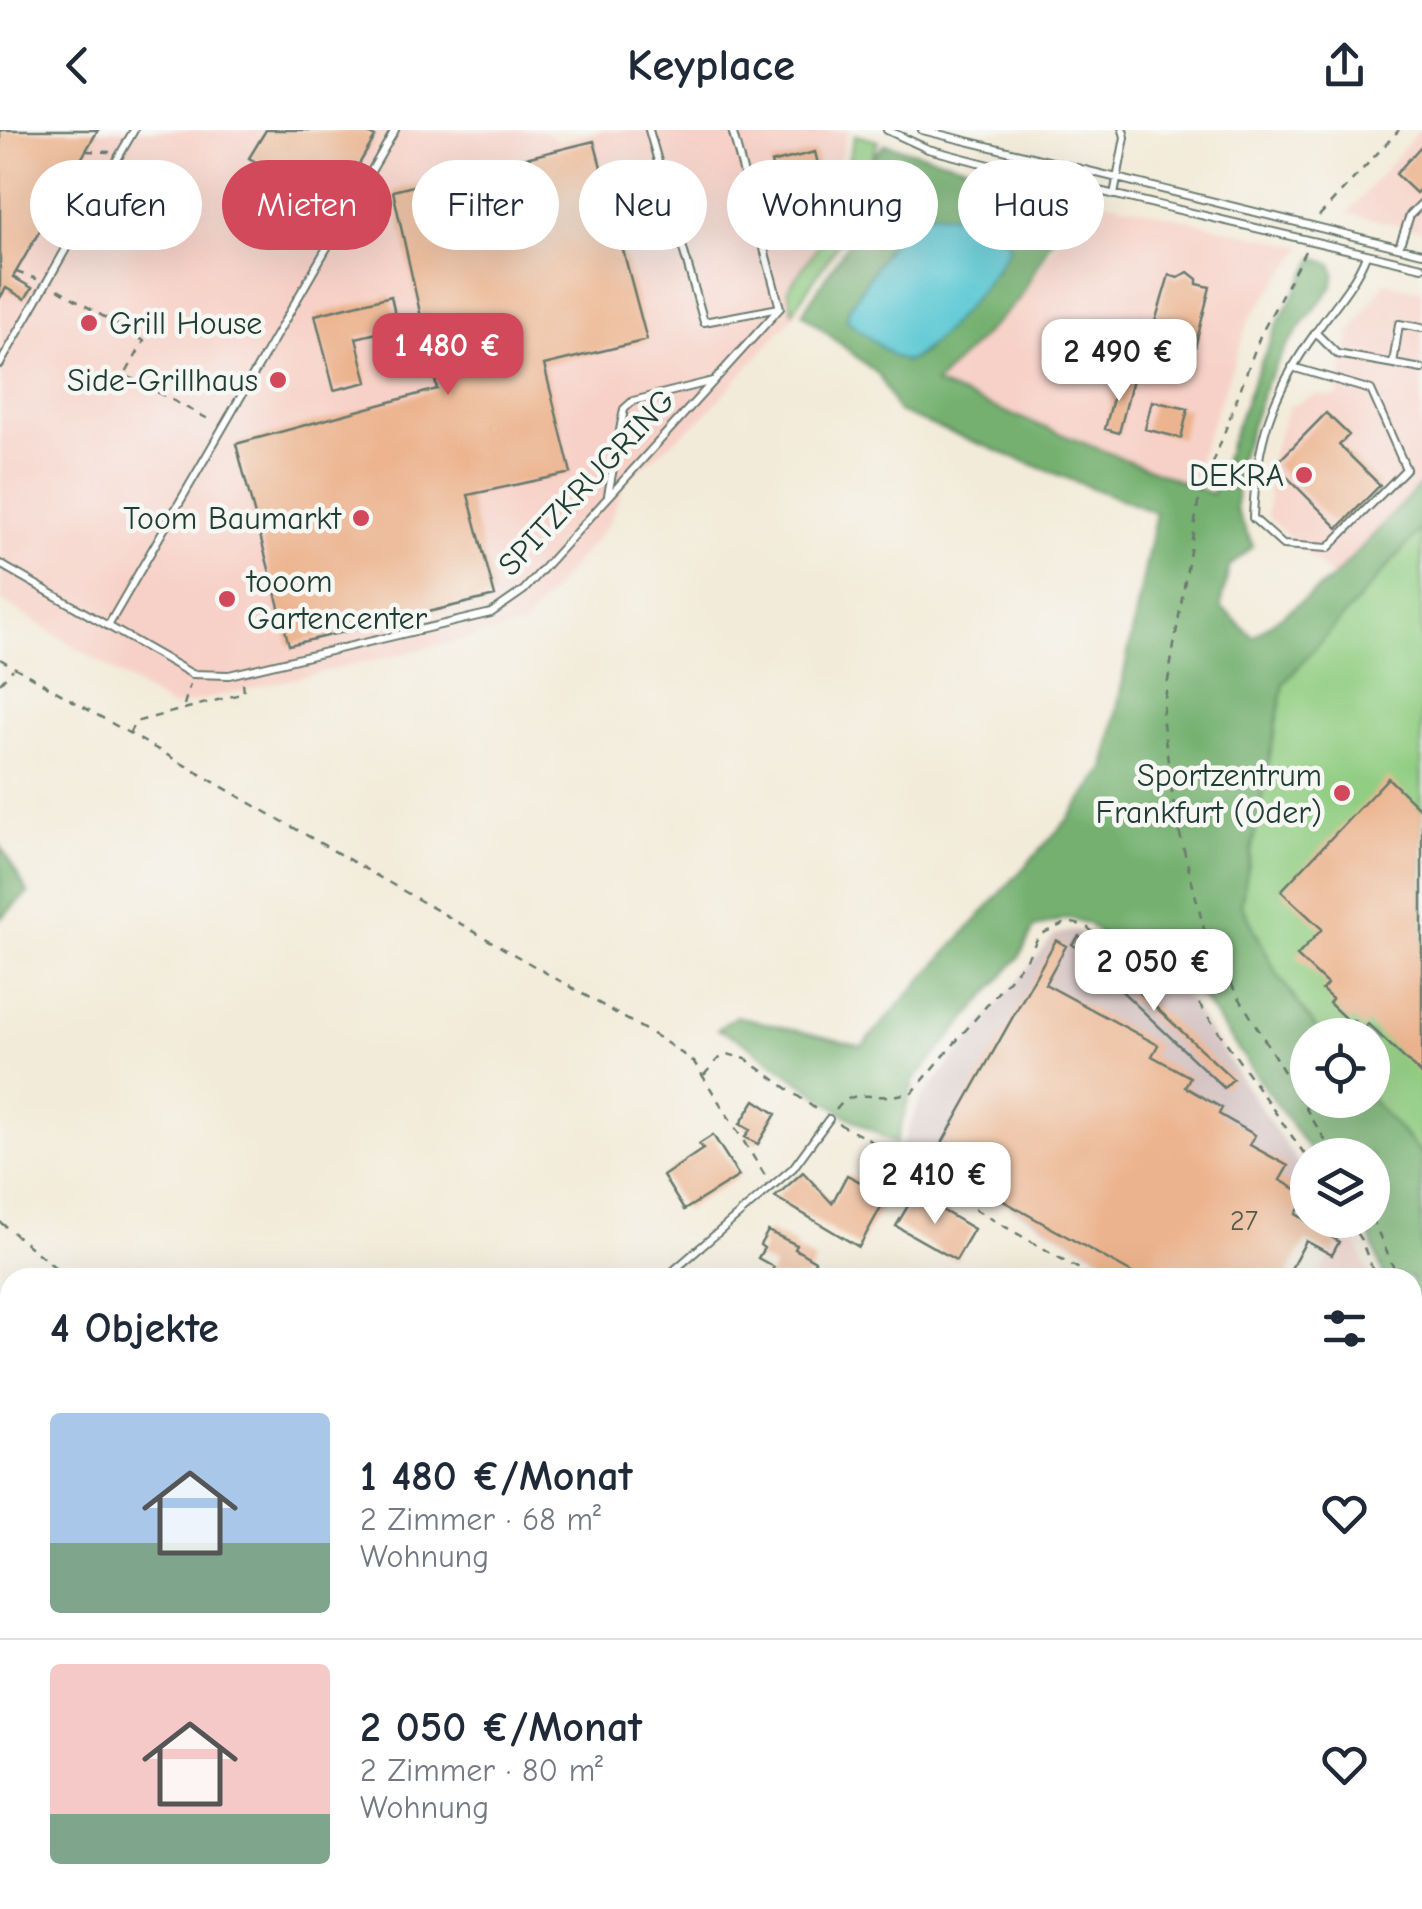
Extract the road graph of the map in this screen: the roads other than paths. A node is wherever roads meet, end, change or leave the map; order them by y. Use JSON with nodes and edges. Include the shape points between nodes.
{"nodes":[{"id":1,"x":134,"y":130,"type":"edge"},
{"id":2,"x":395,"y":130,"type":"edge"},
{"id":3,"x":648,"y":130,"type":"edge"},
{"id":4,"x":732,"y":130,"type":"edge"},
{"id":5,"x":887,"y":130,"type":"edge"},
{"id":6,"x":922,"y":130,"type":"edge"},
{"id":7,"x":1123,"y":130,"type":"edge"},
{"id":8,"x":1118,"y":179,"type":"junction"},
{"id":9,"x":1114,"y":195,"type":"junction"},
{"id":10,"x":1422,"y":203,"type":"edge"},
{"id":11,"x":1398,"y":247,"type":"junction"},
{"id":12,"x":1422,"y":253,"type":"edge"},
{"id":13,"x":1366,"y":254,"type":"junction"},
{"id":14,"x":1422,"y":268,"type":"edge"},
{"id":15,"x":780,"y":308,"type":"junction"},
{"id":16,"x":1422,"y":328,"type":"edge"},
{"id":17,"x":1315,"y":332,"type":"junction"},
{"id":18,"x":0,"y":364,"type":"edge"},
{"id":19,"x":1392,"y":364,"type":"junction"},
{"id":20,"x":1292,"y":367,"type":"junction"},
{"id":21,"x":1422,"y":369,"type":"edge"},
{"id":22,"x":714,"y":380,"type":"junction"},
{"id":23,"x":608,"y":498,"type":"junction"},
{"id":24,"x":0,"y":564,"type":"edge"},
{"id":25,"x":108,"y":626,"type":"junction"},
{"id":26,"x":830,"y":1119,"type":"road end"},
{"id":27,"x":677,"y":1268,"type":"edge"}],
"edges":[{"from":1,"to":18,"type":"lane"},
{"from":2,"to":25,"type":"lane"},
{"from":3,"to":15,"type":"lane","via":[[704,322]]},
{"from":4,"to":15,"type":"lane"},
{"from":5,"to":9,"type":"lane","via":[[928,148]]},
{"from":6,"to":8,"type":"lane"},
{"from":7,"to":8,"type":"lane"},
{"from":8,"to":9,"type":"lane"},
{"from":8,"to":11,"type":"lane"},
{"from":9,"to":13,"type":"lane"},
{"from":10,"to":11,"type":"lane"},
{"from":11,"to":12,"type":"lane"},
{"from":13,"to":14,"type":"lane"},
{"from":13,"to":17,"type":"lane","via":[[1358,276]]},
{"from":15,"to":22,"type":"lane","name":"SPITZKRUGRING"},
{"from":16,"to":19,"type":"lane","via":[[1400,324]]},
{"from":17,"to":19,"type":"lane","via":[[1336,354]]},
{"from":17,"to":20,"type":"lane"},
{"from":19,"to":21,"type":"lane"},
{"from":20,"to":20,"type":"lane","via":[[1371,390],[1406,469],[1328,548],[1282,545],[1253,518],[1267,418]]},
{"from":22,"to":23,"type":"lane","name":"SPITZKRUGRING"},
{"from":22,"to":23,"type":"lane","via":[[624,409]]},
{"from":23,"to":25,"type":"lane","name":"SPITZKRUGRING","via":[[524,590],[491,613],[228,675],[192,674]]},
{"from":24,"to":25,"type":"lane"},
{"from":26,"to":27,"type":"lane","via":[[793,1168]]}]}
